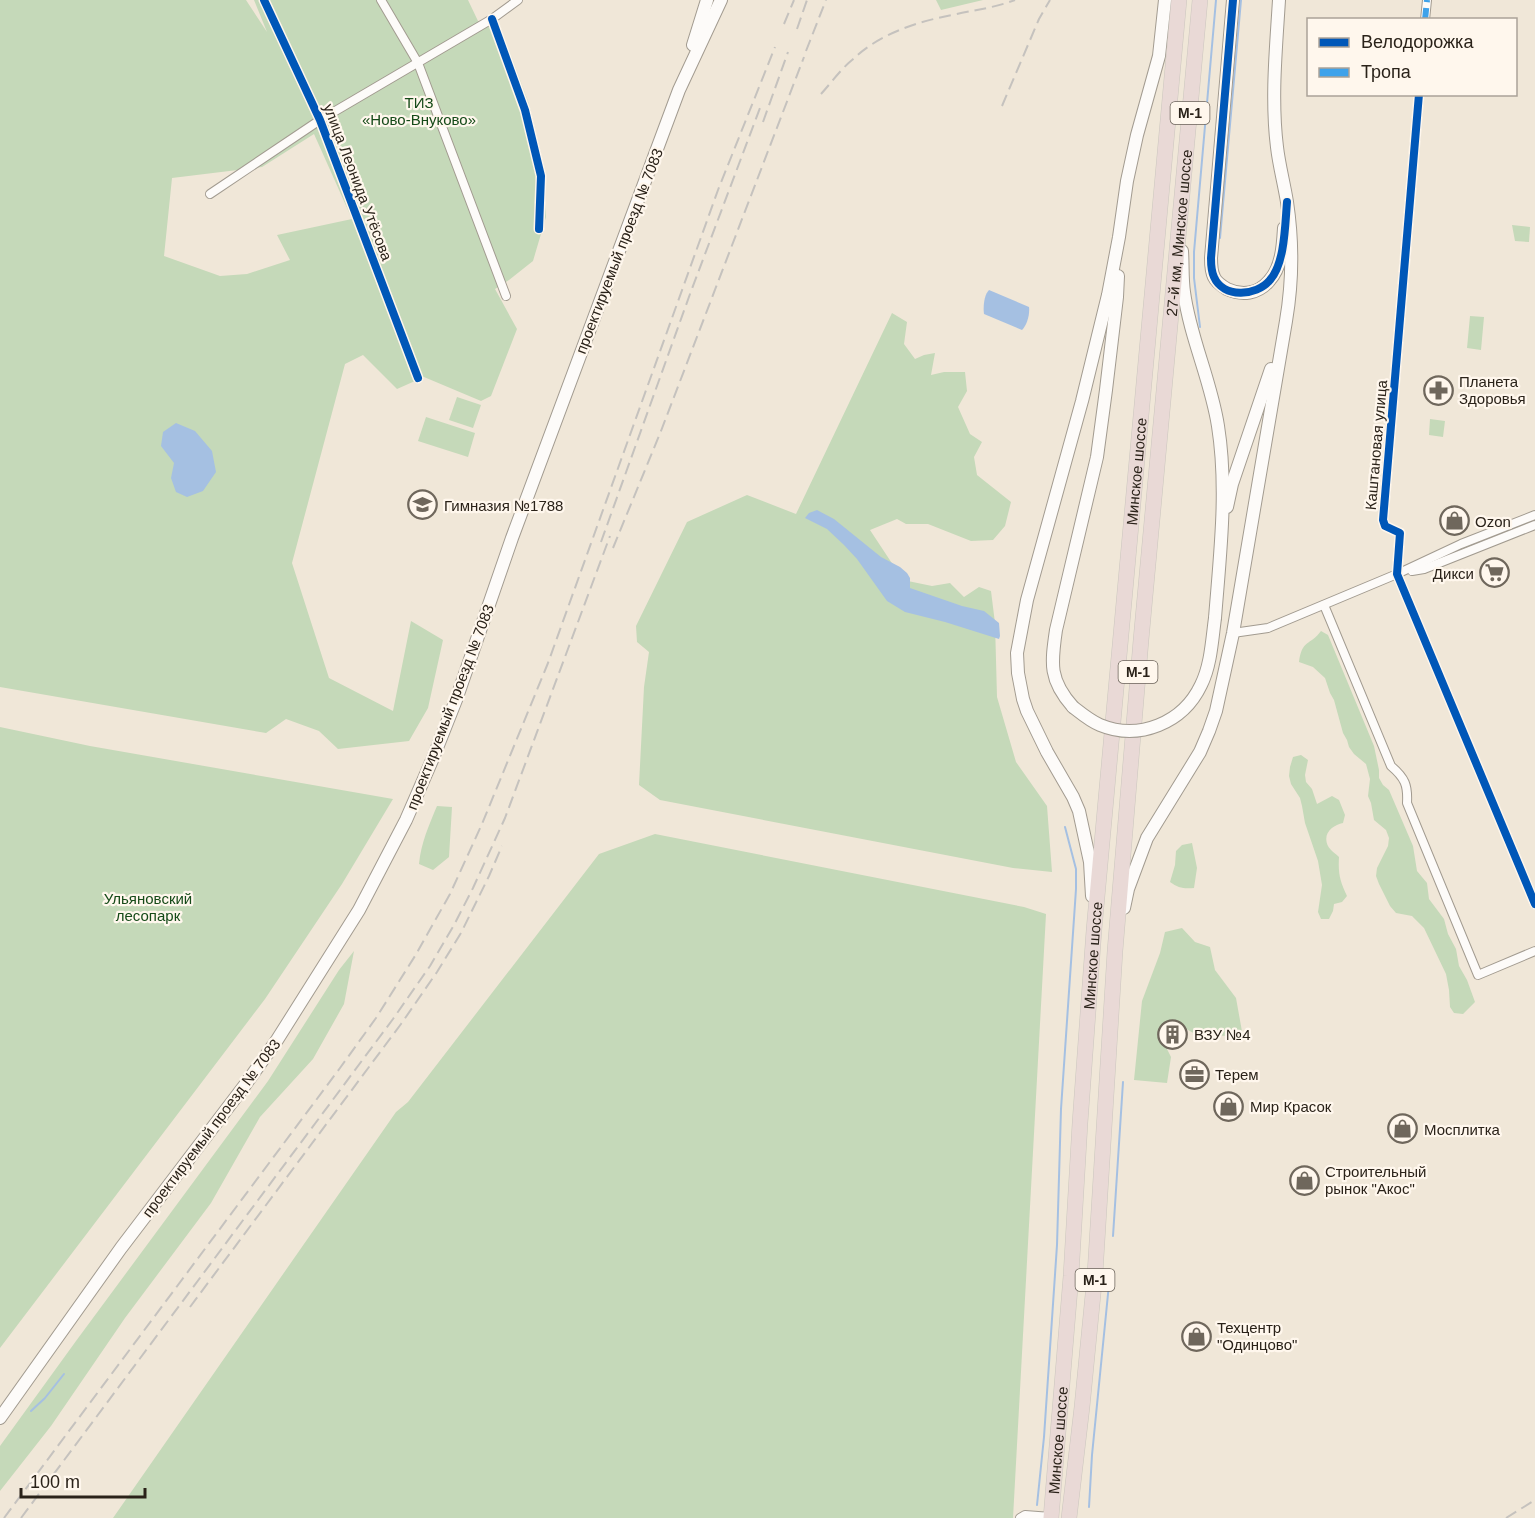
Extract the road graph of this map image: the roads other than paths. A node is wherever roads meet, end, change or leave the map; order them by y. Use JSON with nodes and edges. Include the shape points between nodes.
{"nodes":[{"id":1,"x":264,"y":0,"type":"edge"},
{"id":2,"x":381,"y":0,"type":"edge"},
{"id":3,"x":518,"y":0,"type":"edge"},
{"id":4,"x":706,"y":0,"type":"edge"},
{"id":5,"x":721,"y":0,"type":"edge"},
{"id":6,"x":1165,"y":0,"type":"edge"},
{"id":7,"x":1178,"y":0,"type":"edge"},
{"id":8,"x":1200,"y":0,"type":"edge"},
{"id":9,"x":1233,"y":0,"type":"edge"},
{"id":10,"x":1279,"y":0,"type":"edge"},
{"id":11,"x":1426,"y":0,"type":"edge"},
{"id":12,"x":1425,"y":18,"type":"edge"},
{"id":13,"x":492,"y":19,"type":"junction"},
{"id":14,"x":418,"y":63,"type":"junction"},
{"id":15,"x":682,"y":84,"type":"junction"},
{"id":16,"x":1419,"y":96,"type":"edge"},
{"id":17,"x":320,"y":120,"type":"junction"},
{"id":18,"x":1131,"y":166,"type":"junction"},
{"id":19,"x":210,"y":194,"type":"dead end"},
{"id":20,"x":1181,"y":202,"type":"junction"},
{"id":21,"x":1287,"y":202,"type":"junction"},
{"id":22,"x":539,"y":229,"type":"dead end"},
{"id":23,"x":1119,"y":237,"type":"junction"},
{"id":24,"x":506,"y":296,"type":"dead end"},
{"id":25,"x":1286,"y":321,"type":"junction"},
{"id":26,"x":418,"y":378,"type":"dead end"},
{"id":27,"x":1144,"y":393,"type":"joint"},
{"id":28,"x":1164,"y":393,"type":"joint"},
{"id":29,"x":1535,"y":515,"type":"edge"},
{"id":30,"x":1535,"y":525,"type":"edge"},
{"id":31,"x":1222,"y":528,"type":"junction"},
{"id":32,"x":1397,"y":574,"type":"junction"},
{"id":33,"x":1324,"y":605,"type":"junction"},
{"id":34,"x":1233,"y":633,"type":"junction"},
{"id":35,"x":1535,"y":904,"type":"edge"},
{"id":36,"x":1095,"y":930,"type":"junction"},
{"id":37,"x":1115,"y":951,"type":"junction"},
{"id":38,"x":1535,"y":951,"type":"edge"},
{"id":39,"x":0,"y":1418,"type":"edge"},
{"id":40,"x":1051,"y":1517,"type":"edge"},
{"id":41,"x":1020,"y":1518,"type":"edge"},
{"id":42,"x":1069,"y":1518,"type":"edge"}],
"edges":[{"from":1,"to":17,"type":"street","name":"улица Леонида Утёсова"},
{"from":2,"to":14,"type":"street"},
{"from":3,"to":13,"type":"street"},
{"from":4,"to":15,"type":"main road","name":"проектируемый проезд № 7083"},
{"from":5,"to":15,"type":"main road","name":"проектируемый проезд № 7083"},
{"from":6,"to":18,"type":"main road","via":[[1159,56]]},
{"from":7,"to":18,"type":"main road","via":[[1164,68]]},
{"from":7,"to":27,"type":"highway","name":"27-й км, Минское шоссе","number":"М-1"},
{"from":8,"to":20,"type":"highway","name":"27-й км, Минское шоссе","number":"М-1"},
{"from":9,"to":21,"type":"main road","via":[[1211,258],[1214,279],[1222,286],[1242,294],[1253,292],[1270,280],[1282,251]]},
{"from":10,"to":21,"type":"main road","via":[[1275,108]]},
{"from":11,"to":12,"type":"street"},
{"from":13,"to":14,"type":"street"},
{"from":13,"to":22,"type":"street","via":[[525,110],[541,176]]},
{"from":14,"to":17,"type":"street"},
{"from":14,"to":24,"type":"street"},
{"from":15,"to":39,"type":"main road","name":"проектируемый проезд № 7083","via":[[456,700],[406,820],[358,910],[277,1040]]},
{"from":16,"to":32,"type":"street","name":"Каштановая улица","via":[[1383,520],[1385,526],[1400,532]]},
{"from":17,"to":19,"type":"street"},
{"from":17,"to":26,"type":"street","name":"улица Леонида Утёсова"},
{"from":18,"to":23,"type":"main road"},
{"from":20,"to":28,"type":"highway","name":"27-й км, Минское шоссе","number":"М-1"},
{"from":20,"to":31,"type":"main road","via":[[1184,291],[1218,426]]},
{"from":21,"to":25,"type":"main road","via":[[1292,246]]},
{"from":23,"to":31,"type":"main road","bridge":true,"via":[[1117,297],[1097,457],[1053,653],[1057,684],[1073,707],[1099,724],[1121,730],[1144,730],[1173,718],[1190,703],[1207,669]]},
{"from":23,"to":36,"type":"main road","via":[[1108,295],[1027,600],[1017,653],[1027,711],[1079,811],[1090,862]]},
{"from":25,"to":31,"type":"main road","via":[[1232,484]]},
{"from":25,"to":34,"type":"main road"},
{"from":27,"to":36,"type":"highway","name":"Минское шоссе","number":"М-1"},
{"from":28,"to":37,"type":"highway","name":"Минское шоссе","number":"М-1"},
{"from":29,"to":32,"type":"street"},
{"from":30,"to":32,"type":"street","via":[[1424,568]]},
{"from":32,"to":33,"type":"street"},
{"from":32,"to":35,"type":"street","name":"Каштановая улица"},
{"from":33,"to":34,"type":"street","via":[[1268,628]]},
{"from":33,"to":38,"type":"street","via":[[1391,766],[1405,781],[1407,803],[1478,975]]},
{"from":34,"to":37,"type":"main road","via":[[1209,731],[1147,838],[1128,889]]},
{"from":36,"to":40,"type":"highway","name":"Минское шоссе","number":"М-1"},
{"from":37,"to":42,"type":"highway","name":"Минское шоссе","number":"М-1","via":[[1095,1274]]},
{"from":40,"to":41,"type":"street"}]}
